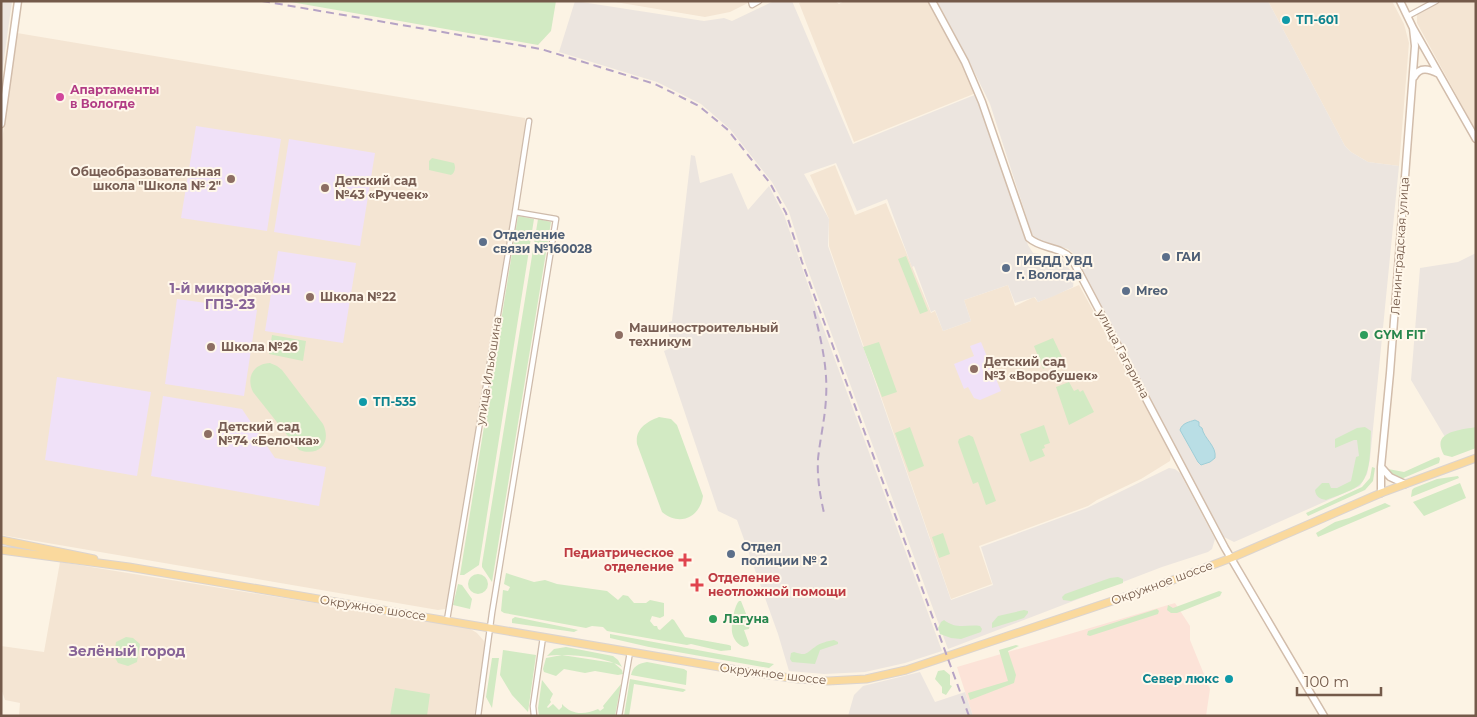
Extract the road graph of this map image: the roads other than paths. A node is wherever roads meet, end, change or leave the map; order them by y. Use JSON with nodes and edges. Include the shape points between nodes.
{"nodes":[{"id":1,"x":18,"y":1,"type":"edge"},
{"id":2,"x":758,"y":1,"type":"edge"},
{"id":3,"x":932,"y":1,"type":"edge"},
{"id":4,"x":1400,"y":1,"type":"edge"},
{"id":5,"x":1436,"y":1,"type":"edge"},
{"id":6,"x":751,"y":3,"type":"edge"},
{"id":7,"x":1408,"y":16,"type":"junction"},
{"id":8,"x":1413,"y":28,"type":"junction"},
{"id":9,"x":1440,"y":75,"type":"junction"},
{"id":10,"x":1412,"y":80,"type":"junction"},
{"id":11,"x":529,"y":121,"type":"dead end"},
{"id":12,"x":1,"y":124,"type":"edge"},
{"id":13,"x":1476,"y":139,"type":"edge"},
{"id":14,"x":516,"y":212,"type":"junction"},
{"id":15,"x":1476,"y":458,"type":"edge"},
{"id":16,"x":1381,"y":467,"type":"junction"},
{"id":17,"x":1405,"y":484,"type":"junction"},
{"id":18,"x":1381,"y":493,"type":"junction"},
{"id":19,"x":1,"y":540,"type":"edge"},
{"id":20,"x":1,"y":550,"type":"edge"},
{"id":21,"x":1231,"y":558,"type":"junction"},
{"id":22,"x":129,"y":567,"type":"junction"},
{"id":23,"x":447,"y":620,"type":"junction"},
{"id":24,"x":490,"y":628,"type":"junction"},
{"id":25,"x":543,"y":637,"type":"junction"},
{"id":26,"x":630,"y":652,"type":"junction"},
{"id":27,"x":478,"y":716,"type":"edge"},
{"id":28,"x":534,"y":716,"type":"edge"},
{"id":29,"x":619,"y":716,"type":"edge"},
{"id":30,"x":1324,"y":716,"type":"edge"}],
"edges":[{"from":1,"to":12,"type":"street"},
{"from":2,"to":6,"type":"street"},
{"from":3,"to":21,"type":"street","name":"улица Гагарина","via":[[965,62],[982,102],[1029,238],[1072,259]]},
{"from":4,"to":7,"type":"street","name":"Ленинградская улица"},
{"from":5,"to":7,"type":"street"},
{"from":7,"to":8,"type":"street","name":"Ленинградская улица"},
{"from":8,"to":9,"type":"street","name":"Ленинградская улица"},
{"from":8,"to":10,"type":"street","name":"Ленинградская улица"},
{"from":9,"to":10,"type":"street","via":[[1422,69]]},
{"from":9,"to":13,"type":"street","name":"Ленинградская улица"},
{"from":10,"to":16,"type":"street","name":"Ленинградская улица"},
{"from":11,"to":14,"type":"street","name":"улица Ильюшина"},
{"from":14,"to":23,"type":"street","name":"улица Ильюшина"},
{"from":14,"to":24,"type":"street","via":[[556,219]]},
{"from":15,"to":17,"type":"main road","name":"Окружное шоссе"},
{"from":16,"to":17,"type":"street","via":[[1390,477]]},
{"from":16,"to":18,"type":"street","name":"Ленинградская улица"},
{"from":17,"to":18,"type":"main road","name":"Окружное шоссе"},
{"from":18,"to":21,"type":"main road","name":"Окружное шоссе"},
{"from":19,"to":22,"type":"main road","name":"Окружное шоссе"},
{"from":20,"to":22,"type":"main road","name":"Окружное шоссе"},
{"from":21,"to":26,"type":"main road","name":"Окружное шоссе","via":[[947,657],[866,679],[798,679]]},
{"from":21,"to":30,"type":"street","name":"улица Гагарина"},
{"from":22,"to":23,"type":"main road","name":"Окружное шоссе"},
{"from":23,"to":24,"type":"main road","name":"Окружное шоссе"},
{"from":24,"to":25,"type":"main road","name":"Окружное шоссе"},
{"from":24,"to":27,"type":"street"},
{"from":25,"to":26,"type":"main road","name":"Окружное шоссе"},
{"from":25,"to":28,"type":"street"},
{"from":26,"to":29,"type":"street"}]}
